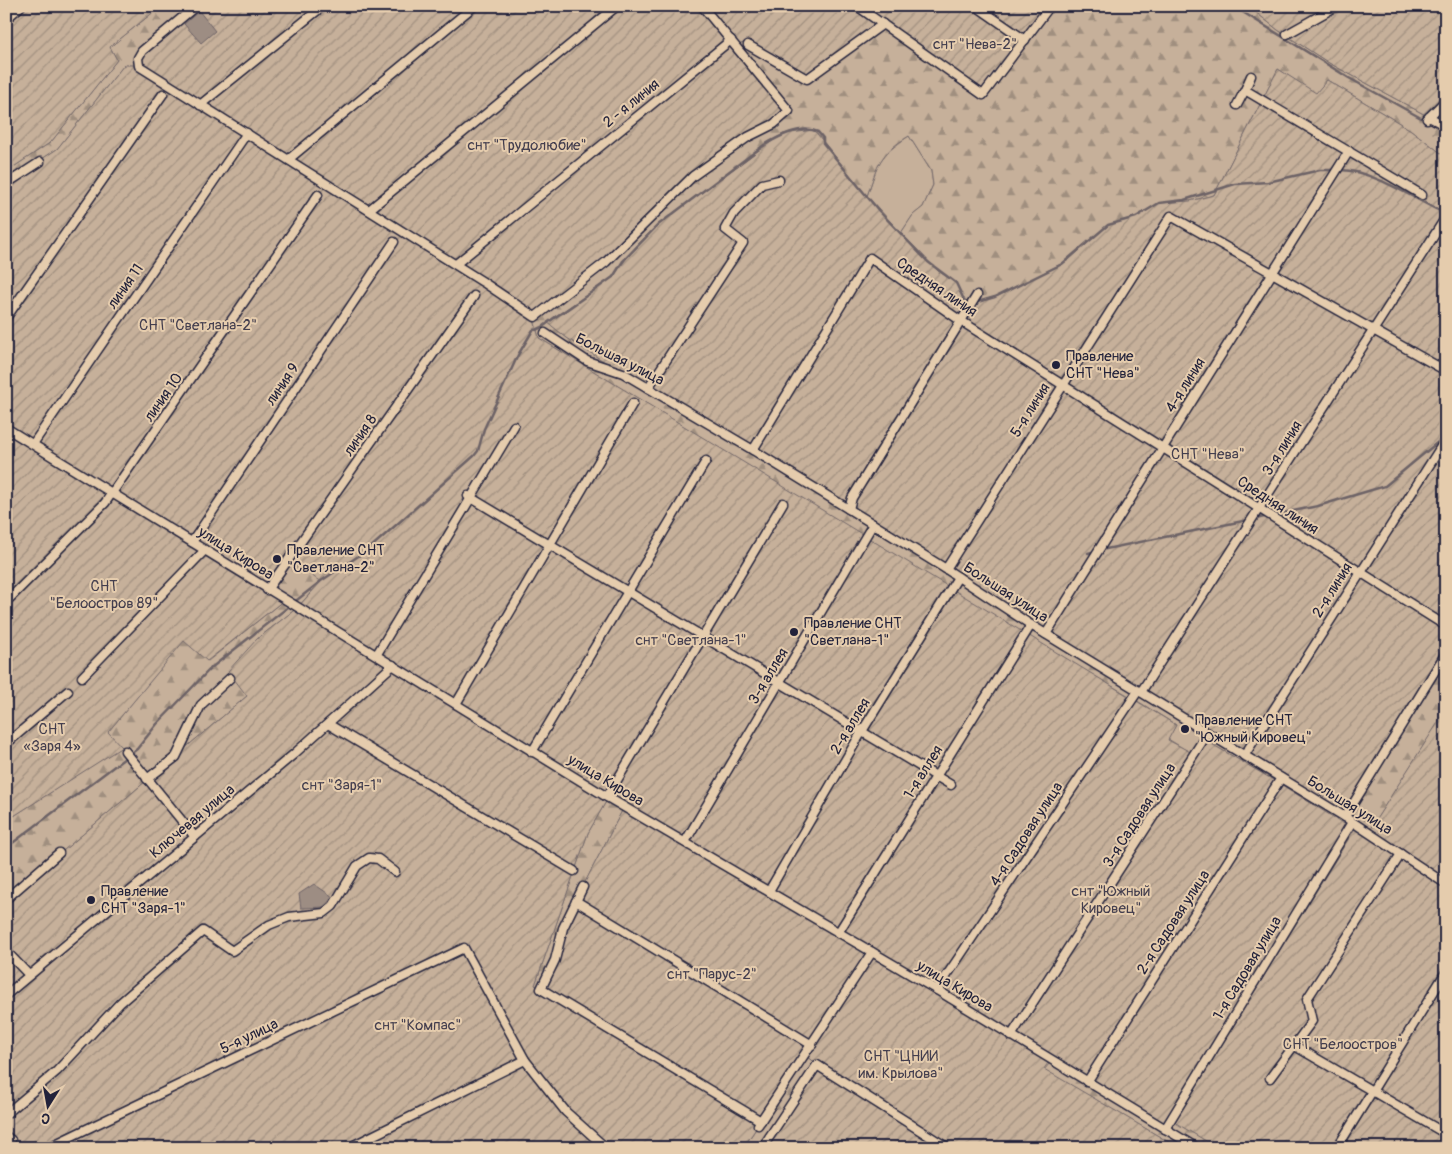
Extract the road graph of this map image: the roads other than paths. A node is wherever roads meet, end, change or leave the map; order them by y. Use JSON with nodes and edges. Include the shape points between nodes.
{"nodes":[{"id":1,"x":21,"y":6,"type":"edge"},
{"id":2,"x":196,"y":6,"type":"edge"},
{"id":3,"x":323,"y":6,"type":"edge"},
{"id":4,"x":474,"y":6,"type":"edge"},
{"id":5,"x":617,"y":6,"type":"edge"},
{"id":6,"x":702,"y":6,"type":"edge"},
{"id":7,"x":857,"y":6,"type":"edge"},
{"id":8,"x":976,"y":6,"type":"edge"},
{"id":9,"x":1050,"y":6,"type":"edge"},
{"id":10,"x":1337,"y":6,"type":"edge"},
{"id":11,"x":6,"y":19,"type":"edge"},
{"id":12,"x":882,"y":24,"type":"junction"},
{"id":13,"x":1287,"y":34,"type":"dead end"},
{"id":14,"x":731,"y":40,"type":"junction"},
{"id":15,"x":1025,"y":40,"type":"junction"},
{"id":16,"x":748,"y":45,"type":"dead end"},
{"id":17,"x":1251,"y":76,"type":"dead end"},
{"id":18,"x":1245,"y":90,"type":"junction"},
{"id":19,"x":163,"y":94,"type":"dead end"},
{"id":20,"x":1446,"y":100,"type":"edge"},
{"id":21,"x":200,"y":105,"type":"junction"},
{"id":22,"x":1237,"y":105,"type":"dead end"},
{"id":23,"x":1446,"y":126,"type":"edge"},
{"id":24,"x":247,"y":133,"type":"junction"},
{"id":25,"x":1349,"y":151,"type":"junction"},
{"id":26,"x":289,"y":159,"type":"junction"},
{"id":27,"x":40,"y":162,"type":"dead end"},
{"id":28,"x":779,"y":180,"type":"dead end"},
{"id":29,"x":6,"y":184,"type":"edge"},
{"id":30,"x":1422,"y":194,"type":"dead end"},
{"id":31,"x":318,"y":195,"type":"dead end"},
{"id":32,"x":369,"y":210,"type":"junction"},
{"id":33,"x":1446,"y":217,"type":"edge"},
{"id":34,"x":394,"y":242,"type":"dead end"},
{"id":35,"x":456,"y":264,"type":"junction"},
{"id":36,"x":1272,"y":273,"type":"junction"},
{"id":37,"x":474,"y":296,"type":"dead end"},
{"id":38,"x":976,"y":296,"type":"dead end"},
{"id":39,"x":6,"y":318,"type":"edge"},
{"id":40,"x":961,"y":321,"type":"junction"},
{"id":41,"x":1372,"y":331,"type":"junction"},
{"id":42,"x":545,"y":333,"type":"dead end"},
{"id":43,"x":1446,"y":371,"type":"edge"},
{"id":44,"x":1062,"y":385,"type":"junction"},
{"id":45,"x":648,"y":388,"type":"junction"},
{"id":46,"x":633,"y":403,"type":"dead end"},
{"id":47,"x":514,"y":426,"type":"dead end"},
{"id":48,"x":6,"y":428,"type":"edge"},
{"id":49,"x":1446,"y":439,"type":"edge"},
{"id":50,"x":33,"y":444,"type":"junction"},
{"id":51,"x":1163,"y":446,"type":"junction"},
{"id":52,"x":754,"y":450,"type":"junction"},
{"id":53,"x":706,"y":461,"type":"dead end"},
{"id":54,"x":113,"y":493,"type":"junction"},
{"id":55,"x":470,"y":497,"type":"junction"},
{"id":56,"x":783,"y":503,"type":"dead end"},
{"id":57,"x":849,"y":509,"type":"junction"},
{"id":58,"x":1260,"y":509,"type":"junction"},
{"id":59,"x":873,"y":524,"type":"junction"},
{"id":60,"x":192,"y":542,"type":"junction"},
{"id":61,"x":551,"y":544,"type":"junction"},
{"id":62,"x":206,"y":550,"type":"junction"},
{"id":63,"x":946,"y":569,"type":"junction"},
{"id":64,"x":1359,"y":573,"type":"junction"},
{"id":65,"x":958,"y":577,"type":"junction"},
{"id":66,"x":267,"y":590,"type":"junction"},
{"id":67,"x":628,"y":590,"type":"junction"},
{"id":68,"x":10,"y":598,"type":"dead end"},
{"id":69,"x":1031,"y":625,"type":"junction"},
{"id":70,"x":1446,"y":626,"type":"edge"},
{"id":71,"x":1046,"y":634,"type":"junction"},
{"id":72,"x":703,"y":636,"type":"junction"},
{"id":73,"x":1446,"y":653,"type":"edge"},
{"id":74,"x":378,"y":654,"type":"junction"},
{"id":75,"x":394,"y":664,"type":"junction"},
{"id":76,"x":82,"y":677,"type":"dead end"},
{"id":77,"x":230,"y":678,"type":"dead end"},
{"id":78,"x":780,"y":683,"type":"junction"},
{"id":79,"x":68,"y":691,"type":"dead end"},
{"id":80,"x":1139,"y":692,"type":"junction"},
{"id":81,"x":456,"y":704,"type":"junction"},
{"id":82,"x":328,"y":724,"type":"junction"},
{"id":83,"x":861,"y":733,"type":"junction"},
{"id":84,"x":1207,"y":734,"type":"junction"},
{"id":85,"x":6,"y":744,"type":"edge"},
{"id":86,"x":125,"y":751,"type":"dead end"},
{"id":87,"x":532,"y":752,"type":"junction"},
{"id":88,"x":1244,"y":756,"type":"junction"},
{"id":89,"x":937,"y":777,"type":"junction"},
{"id":90,"x":1281,"y":778,"type":"junction"},
{"id":91,"x":147,"y":779,"type":"junction"},
{"id":92,"x":951,"y":785,"type":"dead end"},
{"id":93,"x":606,"y":797,"type":"junction"},
{"id":94,"x":1345,"y":817,"type":"junction"},
{"id":95,"x":1352,"y":822,"type":"junction"},
{"id":96,"x":195,"y":836,"type":"junction"},
{"id":97,"x":685,"y":842,"type":"junction"},
{"id":98,"x":59,"y":853,"type":"dead end"},
{"id":99,"x":1401,"y":854,"type":"junction"},
{"id":100,"x":574,"y":871,"type":"dead end"},
{"id":101,"x":395,"y":872,"type":"dead end"},
{"id":102,"x":1446,"y":884,"type":"edge"},
{"id":103,"x":583,"y":888,"type":"dead end"},
{"id":104,"x":769,"y":891,"type":"junction"},
{"id":105,"x":6,"y":899,"type":"edge"},
{"id":106,"x":576,"y":901,"type":"junction"},
{"id":107,"x":838,"y":933,"type":"junction"},
{"id":108,"x":6,"y":951,"type":"edge"},
{"id":109,"x":872,"y":952,"type":"junction"},
{"id":110,"x":1446,"y":972,"type":"edge"},
{"id":111,"x":29,"y":975,"type":"junction"},
{"id":112,"x":937,"y":990,"type":"junction"},
{"id":113,"x":6,"y":995,"type":"edge"},
{"id":114,"x":1011,"y":1036,"type":"junction"},
{"id":115,"x":812,"y":1045,"type":"junction"},
{"id":116,"x":1295,"y":1046,"type":"junction"},
{"id":117,"x":525,"y":1060,"type":"junction"},
{"id":118,"x":1270,"y":1078,"type":"dead end"},
{"id":119,"x":1087,"y":1082,"type":"junction"},
{"id":120,"x":1373,"y":1091,"type":"junction"},
{"id":121,"x":6,"y":1114,"type":"edge"},
{"id":122,"x":1165,"y":1129,"type":"junction"},
{"id":123,"x":1446,"y":1134,"type":"edge"},
{"id":124,"x":47,"y":1148,"type":"edge"},
{"id":125,"x":348,"y":1148,"type":"edge"},
{"id":126,"x":606,"y":1148,"type":"edge"},
{"id":127,"x":762,"y":1148,"type":"edge"},
{"id":128,"x":948,"y":1148,"type":"edge"},
{"id":129,"x":1197,"y":1148,"type":"edge"},
{"id":130,"x":1337,"y":1148,"type":"edge"}],
"edges":[{"from":1,"to":11,"type":"street"},
{"from":2,"to":21,"type":"street","via":[[142,51],[138,58],[139,66]]},
{"from":3,"to":21,"type":"street"},
{"from":4,"to":26,"type":"street"},
{"from":5,"to":32,"type":"street"},
{"from":6,"to":14,"type":"street"},
{"from":7,"to":12,"type":"street"},
{"from":8,"to":15,"type":"street"},
{"from":9,"to":15,"type":"street"},
{"from":10,"to":13,"type":"street"},
{"from":12,"to":15,"type":"street","via":[[984,95]]},
{"from":12,"to":16,"type":"street","via":[[807,79]]},
{"from":14,"to":35,"type":"street","name":"2 - я линия"},
{"from":14,"to":35,"type":"street","via":[[789,111],[693,176],[605,262],[535,318]]},
{"from":17,"to":18,"type":"street"},
{"from":18,"to":22,"type":"street"},
{"from":18,"to":25,"type":"street"},
{"from":19,"to":39,"type":"street"},
{"from":20,"to":23,"type":"street","via":[[1428,118]]},
{"from":21,"to":24,"type":"street"},
{"from":24,"to":26,"type":"street"},
{"from":24,"to":50,"type":"street","name":"линия 11"},
{"from":25,"to":30,"type":"street"},
{"from":25,"to":36,"type":"street","name":"4-я линия"},
{"from":26,"to":32,"type":"street"},
{"from":27,"to":29,"type":"street"},
{"from":28,"to":45,"type":"street","via":[[762,184],[730,221],[725,229],[743,243]]},
{"from":31,"to":54,"type":"street","name":"линия 10"},
{"from":32,"to":35,"type":"street"},
{"from":33,"to":41,"type":"street","name":"3-я линия"},
{"from":34,"to":60,"type":"street","name":"линия 9"},
{"from":36,"to":41,"type":"street"},
{"from":36,"to":44,"type":"street","name":"5-я линия","via":[[1171,216]]},
{"from":36,"to":51,"type":"street","name":"4-я линия"},
{"from":37,"to":66,"type":"street","name":"линия 8"},
{"from":38,"to":40,"type":"street"},
{"from":40,"to":44,"type":"street","name":"Средняя линия"},
{"from":40,"to":52,"type":"street","name":"Средняя линия","via":[[870,258]]},
{"from":40,"to":57,"type":"street","via":[[852,498]]},
{"from":41,"to":43,"type":"street"},
{"from":41,"to":58,"type":"street","name":"3-я линия"},
{"from":42,"to":45,"type":"street","name":"Большая улица","via":[[588,361],[623,373]]},
{"from":44,"to":51,"type":"street","name":"Средняя линия"},
{"from":44,"to":63,"type":"street","name":"5-я линия"},
{"from":45,"to":52,"type":"street","name":"Большая улица"},
{"from":46,"to":61,"type":"street"},
{"from":47,"to":55,"type":"street"},
{"from":48,"to":50,"type":"street","name":"улица Кирова"},
{"from":49,"to":64,"type":"street","name":"2-я линия"},
{"from":50,"to":54,"type":"street","name":"улица Кирова"},
{"from":51,"to":58,"type":"street","name":"Средняя линия"},
{"from":51,"to":71,"type":"street","name":"4-я линия"},
{"from":52,"to":57,"type":"street","name":"Большая улица"},
{"from":53,"to":67,"type":"street"},
{"from":54,"to":60,"type":"street","name":"улица Кирова"},
{"from":54,"to":68,"type":"street","name":"линия 10"},
{"from":55,"to":61,"type":"street"},
{"from":55,"to":74,"type":"street"},
{"from":56,"to":72,"type":"street"},
{"from":57,"to":59,"type":"street","name":"Большая улица"},
{"from":58,"to":64,"type":"street","name":"Средняя линия"},
{"from":58,"to":80,"type":"street","name":"3-я линия"},
{"from":59,"to":63,"type":"street","name":"Большая улица"},
{"from":59,"to":78,"type":"street","name":"3-я аллея"},
{"from":60,"to":62,"type":"street","name":"улица Кирова"},
{"from":61,"to":67,"type":"street"},
{"from":61,"to":81,"type":"street"},
{"from":62,"to":66,"type":"street","name":"улица Кирова"},
{"from":62,"to":76,"type":"street"},
{"from":63,"to":65,"type":"street","name":"Большая улица"},
{"from":64,"to":70,"type":"street","name":"Средняя линия"},
{"from":64,"to":88,"type":"street","name":"2-я линия"},
{"from":65,"to":69,"type":"street","name":"Большая улица"},
{"from":65,"to":83,"type":"street","name":"2-я аллея"},
{"from":66,"to":74,"type":"street","name":"улица Кирова"},
{"from":67,"to":72,"type":"street"},
{"from":67,"to":87,"type":"street"},
{"from":69,"to":71,"type":"street","name":"Большая улица"},
{"from":69,"to":89,"type":"street","name":"1-я аллея"},
{"from":71,"to":80,"type":"street","name":"Большая улица"},
{"from":72,"to":78,"type":"street"},
{"from":72,"to":93,"type":"street"},
{"from":73,"to":94,"type":"street"},
{"from":74,"to":75,"type":"street","name":"улица Кирова"},
{"from":75,"to":81,"type":"street","name":"улица Кирова"},
{"from":75,"to":82,"type":"street","name":"Ключевая улица"},
{"from":77,"to":91,"type":"street","via":[[201,705],[176,756]]},
{"from":78,"to":83,"type":"street"},
{"from":78,"to":97,"type":"street","name":"3-я аллея"},
{"from":79,"to":85,"type":"street"},
{"from":80,"to":84,"type":"street","name":"Большая улица"},
{"from":80,"to":112,"type":"street","name":"4-я Садовая улица"},
{"from":81,"to":87,"type":"street","name":"улица Кирова"},
{"from":82,"to":96,"type":"street","name":"Ключевая улица"},
{"from":82,"to":100,"type":"street"},
{"from":83,"to":89,"type":"street"},
{"from":83,"to":104,"type":"street","name":"2-я аллея"},
{"from":84,"to":88,"type":"street","name":"Большая улица"},
{"from":84,"to":114,"type":"street","name":"3-я Садовая улица"},
{"from":86,"to":91,"type":"street"},
{"from":87,"to":93,"type":"street","name":"улица Кирова"},
{"from":88,"to":90,"type":"street","name":"Большая улица"},
{"from":89,"to":92,"type":"street"},
{"from":89,"to":107,"type":"street","name":"1-я аллея"},
{"from":90,"to":94,"type":"street","name":"Большая улица"},
{"from":90,"to":119,"type":"street","name":"2-я Садовая улица"},
{"from":91,"to":96,"type":"street"},
{"from":93,"to":97,"type":"street","name":"улица Кирова"},
{"from":94,"to":95,"type":"street","name":"Большая улица"},
{"from":95,"to":99,"type":"street","name":"Большая улица"},
{"from":95,"to":122,"type":"street","name":"1-я Садовая улица"},
{"from":96,"to":111,"type":"street","name":"Ключевая улица"},
{"from":97,"to":104,"type":"street","name":"улица Кирова"},
{"from":98,"to":105,"type":"street"},
{"from":99,"to":102,"type":"street","name":"Большая улица"},
{"from":99,"to":116,"type":"street","via":[[1307,999],[1312,1021]]},
{"from":101,"to":121,"type":"street","via":[[378,859],[369,858],[357,866],[333,906],[324,913],[289,917],[269,925],[232,951],[203,930],[120,1003],[57,1071]]},
{"from":103,"to":106,"type":"street"},
{"from":104,"to":107,"type":"street","name":"улица Кирова"},
{"from":106,"to":115,"type":"street"},
{"from":106,"to":115,"type":"street","via":[[541,989],[760,1123]]},
{"from":107,"to":109,"type":"street","name":"улица Кирова"},
{"from":108,"to":111,"type":"street"},
{"from":109,"to":112,"type":"street","name":"улица Кирова"},
{"from":109,"to":115,"type":"street"},
{"from":110,"to":120,"type":"street"},
{"from":111,"to":113,"type":"street","name":"Ключевая улица"},
{"from":112,"to":114,"type":"street","name":"улица Кирова"},
{"from":114,"to":119,"type":"street","name":"улица Кирова"},
{"from":116,"to":118,"type":"street"},
{"from":116,"to":120,"type":"street"},
{"from":117,"to":124,"type":"street","name":"5-я улица","via":[[464,948]]},
{"from":117,"to":125,"type":"street"},
{"from":117,"to":126,"type":"street","via":[[566,1112]]},
{"from":119,"to":122,"type":"street","name":"улица Кирова"},
{"from":120,"to":123,"type":"street"},
{"from":120,"to":130,"type":"street"},
{"from":122,"to":129,"type":"street","name":"улица Кирова"},
{"from":127,"to":128,"type":"street","via":[[817,1065]]}]}
